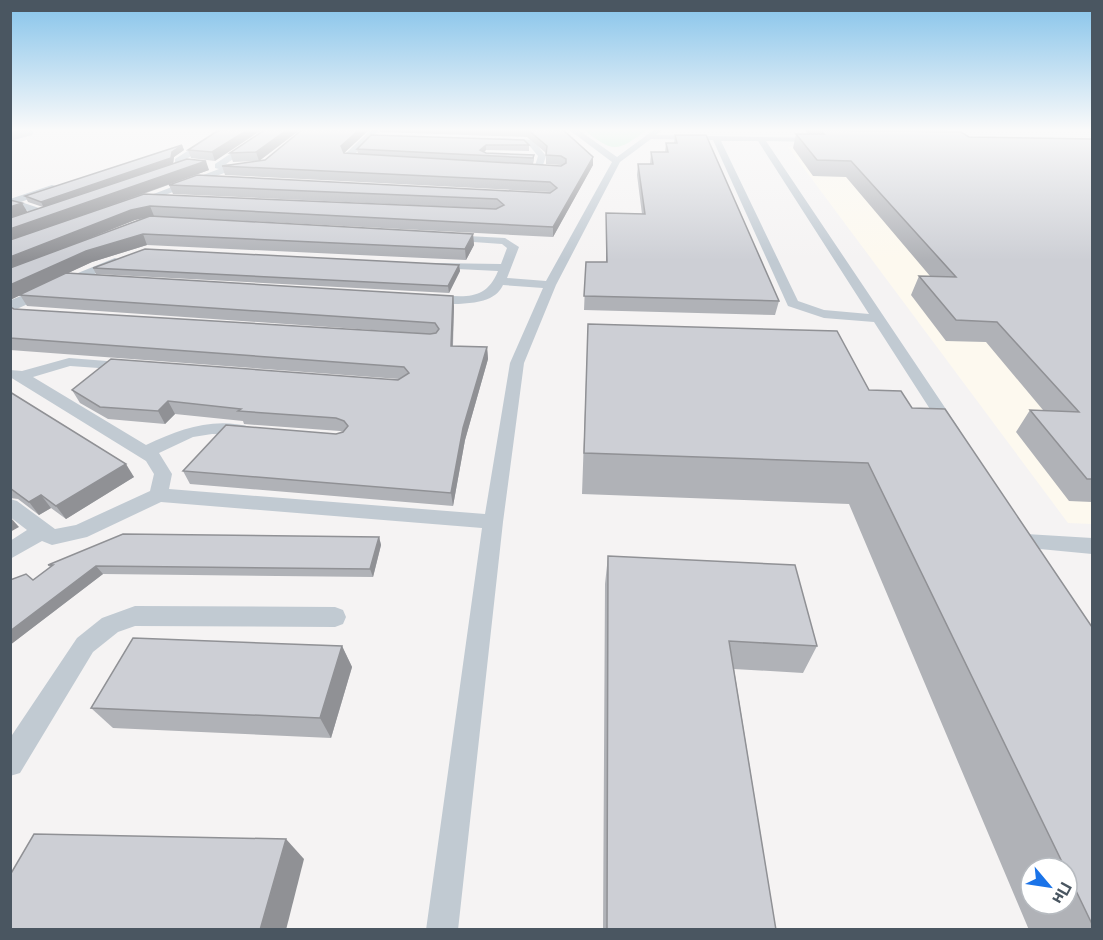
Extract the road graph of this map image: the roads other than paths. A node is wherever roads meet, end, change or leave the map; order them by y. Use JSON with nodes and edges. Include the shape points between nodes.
{"nodes":[{"id":1,"x":218,"y":173,"type":"edge"},
{"id":2,"x":611,"y":173,"type":"edge"},
{"id":3,"x":732,"y":173,"type":"edge"},
{"id":4,"x":782,"y":173,"type":"edge"},
{"id":5,"x":199,"y":179,"type":"junction"},
{"id":6,"x":223,"y":180,"type":"edge"},
{"id":7,"x":55,"y":187,"type":"edge"},
{"id":8,"x":148,"y":198,"type":"junction"},
{"id":9,"x":172,"y":199,"type":"edge"},
{"id":10,"x":127,"y":206,"type":"edge"},
{"id":11,"x":55,"y":209,"type":"edge"},
{"id":12,"x":44,"y":213,"type":"junction"},
{"id":13,"x":33,"y":217,"type":"edge"},
{"id":14,"x":436,"y":237,"type":"edge"},
{"id":15,"x":124,"y":257,"type":"edge"},
{"id":16,"x":421,"y":264,"type":"edge"},
{"id":17,"x":504,"y":268,"type":"junction"},
{"id":18,"x":71,"y":279,"type":"junction"},
{"id":19,"x":106,"y":281,"type":"edge"},
{"id":20,"x":500,"y":281,"type":"junction"},
{"id":21,"x":550,"y":285,"type":"junction"},
{"id":22,"x":422,"y":297,"type":"edge"},
{"id":23,"x":14,"y":310,"type":"edge"},
{"id":24,"x":878,"y":318,"type":"junction"},
{"id":25,"x":140,"y":367,"type":"edge"},
{"id":26,"x":15,"y":374,"type":"edge"},
{"id":27,"x":259,"y":432,"type":"edge"},
{"id":28,"x":962,"y":445,"type":"edge"},
{"id":29,"x":145,"y":452,"type":"junction"},
{"id":30,"x":159,"y":495,"type":"junction"},
{"id":31,"x":10,"y":506,"type":"edge"},
{"id":32,"x":493,"y":522,"type":"junction"},
{"id":33,"x":42,"y":531,"type":"junction"},
{"id":34,"x":1092,"y":546,"type":"edge"},
{"id":35,"x":10,"y":551,"type":"edge"},
{"id":36,"x":1038,"y":561,"type":"edge"},
{"id":37,"x":335,"y":617,"type":"dead end"},
{"id":38,"x":10,"y":762,"type":"edge"},
{"id":39,"x":442,"y":930,"type":"edge"}],
"edges":[{"from":1,"to":5,"type":"lane"},
{"from":2,"to":21,"type":"lane"},
{"from":3,"to":24,"type":"lane","via":[[793,303],[825,316]]},
{"from":4,"to":24,"type":"lane"},
{"from":5,"to":6,"type":"lane"},
{"from":5,"to":8,"type":"lane"},
{"from":7,"to":12,"type":"lane","via":[[11,202]]},
{"from":8,"to":9,"type":"lane"},
{"from":8,"to":10,"type":"lane"},
{"from":11,"to":12,"type":"lane"},
{"from":12,"to":13,"type":"lane"},
{"from":14,"to":17,"type":"lane","via":[[506,241],[513,247]]},
{"from":15,"to":18,"type":"lane"},
{"from":16,"to":17,"type":"lane"},
{"from":17,"to":20,"type":"lane"},
{"from":18,"to":19,"type":"lane"},
{"from":18,"to":23,"type":"lane","via":[[16,303]]},
{"from":20,"to":21,"type":"lane"},
{"from":20,"to":22,"type":"lane","via":[[494,292],[469,300]]},
{"from":21,"to":32,"type":"lane","via":[[517,363]]},
{"from":24,"to":28,"type":"lane"},
{"from":25,"to":26,"type":"lane","via":[[69,363]]},
{"from":26,"to":29,"type":"lane"},
{"from":27,"to":29,"type":"lane","via":[[189,432]]},
{"from":29,"to":30,"type":"lane","via":[[153,457],[163,474]]},
{"from":30,"to":32,"type":"lane"},
{"from":30,"to":33,"type":"lane","via":[[80,532],[52,537]]},
{"from":31,"to":33,"type":"lane"},
{"from":32,"to":39,"type":"lane"},
{"from":33,"to":35,"type":"lane"},
{"from":34,"to":36,"type":"lane","via":[[1022,537]]},
{"from":37,"to":38,"type":"lane","via":[[135,616],[110,625],[85,645]]}]}
